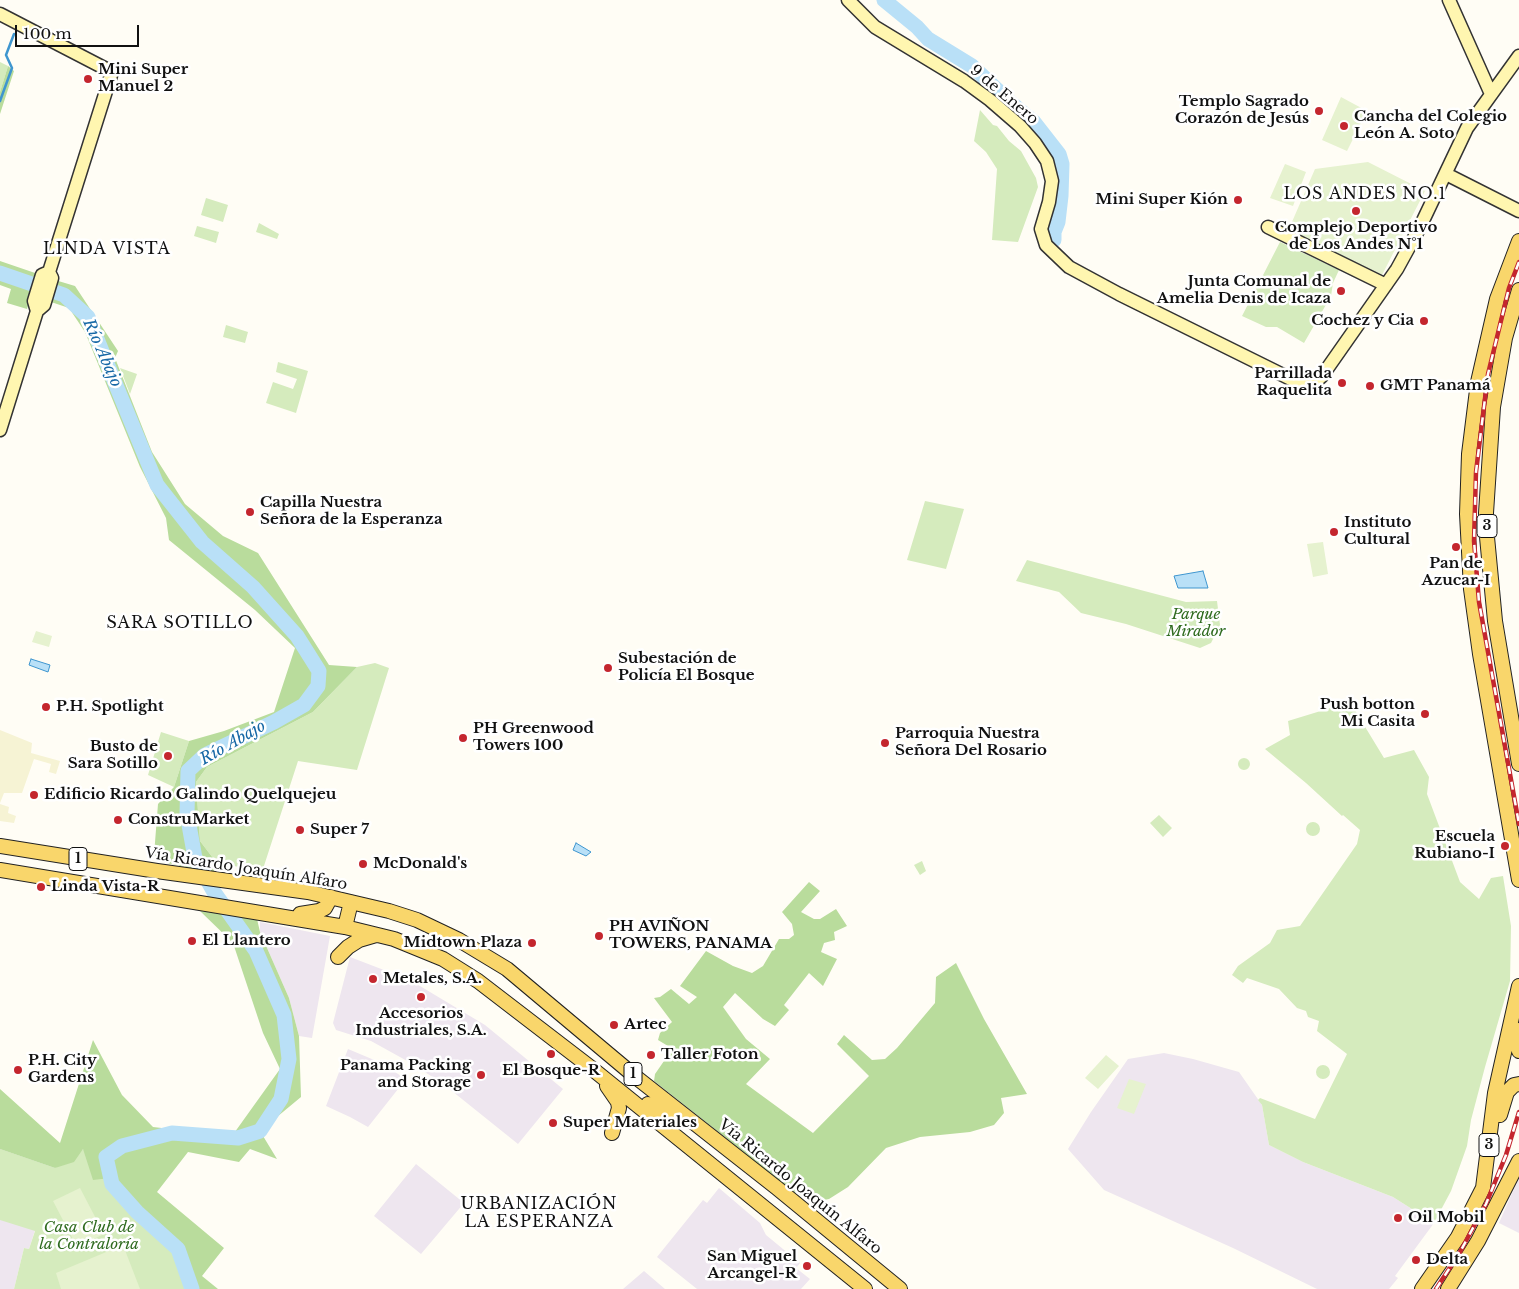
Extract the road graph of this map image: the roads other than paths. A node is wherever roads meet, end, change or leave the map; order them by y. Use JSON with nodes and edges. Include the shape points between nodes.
{"nodes":[{"id":1,"x":848,"y":0,"type":"edge"},
{"id":2,"x":1449,"y":0,"type":"edge"},
{"id":3,"x":0,"y":14,"type":"edge"},
{"id":4,"x":1519,"y":56,"type":"edge"},
{"id":5,"x":1491,"y":94,"type":"junction"},
{"id":6,"x":1446,"y":174,"type":"junction"},
{"id":7,"x":1519,"y":211,"type":"edge"},
{"id":8,"x":1268,"y":227,"type":"dead end"},
{"id":9,"x":1519,"y":241,"type":"edge"},
{"id":10,"x":1382,"y":290,"type":"junction"},
{"id":11,"x":1519,"y":290,"type":"edge"},
{"id":12,"x":0,"y":430,"type":"edge"},
{"id":13,"x":1519,"y":764,"type":"edge"},
{"id":14,"x":0,"y":846,"type":"edge"},
{"id":15,"x":0,"y":870,"type":"edge"},
{"id":16,"x":1519,"y":880,"type":"edge"},
{"id":17,"x":331,"y":898,"type":"junction"},
{"id":18,"x":351,"y":902,"type":"junction"},
{"id":19,"x":268,"y":913,"type":"junction"},
{"id":20,"x":345,"y":927,"type":"junction"},
{"id":21,"x":378,"y":935,"type":"junction"},
{"id":22,"x":338,"y":957,"type":"dead end"},
{"id":23,"x":1519,"y":986,"type":"edge"},
{"id":24,"x":1519,"y":1030,"type":"edge"},
{"id":25,"x":1519,"y":1051,"type":"edge"},
{"id":26,"x":590,"y":1067,"type":"junction"},
{"id":27,"x":1519,"y":1084,"type":"edge"},
{"id":28,"x":636,"y":1104,"type":"junction"},
{"id":29,"x":691,"y":1121,"type":"junction"},
{"id":30,"x":612,"y":1132,"type":"dead end"},
{"id":31,"x":1518,"y":1163,"type":"edge"},
{"id":32,"x":1483,"y":1188,"type":"junction"},
{"id":33,"x":866,"y":1289,"type":"edge"},
{"id":34,"x":900,"y":1289,"type":"edge"},
{"id":35,"x":1422,"y":1289,"type":"edge"},
{"id":36,"x":1448,"y":1289,"type":"edge"}],
"edges":[{"from":1,"to":10,"type":"street","name":"9 de Enero","via":[[875,27],[964,81],[1035,142],[1048,161],[1052,181],[1041,230],[1046,245],[1069,267],[1191,330],[1308,384],[1322,376]]},
{"from":2,"to":5,"type":"street"},
{"from":3,"to":12,"type":"street","via":[[112,72]]},
{"from":4,"to":5,"type":"street"},
{"from":5,"to":6,"type":"street","via":[[1468,128]]},
{"from":6,"to":7,"type":"street"},
{"from":6,"to":10,"type":"street","via":[[1397,269]]},
{"from":8,"to":10,"type":"street"},
{"from":9,"to":16,"type":"main road","number":"3","via":[[1497,299],[1478,382],[1467,504],[1471,589]]},
{"from":11,"to":13,"type":"main road","number":"3","via":[[1505,338],[1493,407],[1486,513],[1495,621]]},
{"from":14,"to":17,"type":"main road","name":"Vía Ricardo Joaquín Alfaro","number":"1"},
{"from":15,"to":19,"type":"main road","number":"1"},
{"from":17,"to":18,"type":"main road","name":"Vía Ricardo Joaquín Alfaro","number":"1"},
{"from":17,"to":19,"type":"main road","via":[[325,908],[311,913]]},
{"from":18,"to":20,"type":"main road"},
{"from":18,"to":29,"type":"main road","name":"Vía Ricardo Joaquín Alfaro","number":"1","via":[[417,920],[492,958]]},
{"from":19,"to":20,"type":"main road","number":"1"},
{"from":20,"to":21,"type":"main road","number":"1"},
{"from":21,"to":22,"type":"main road","via":[[359,940]]},
{"from":21,"to":26,"type":"main road","number":"1","via":[[443,959],[464,972]]},
{"from":23,"to":32,"type":"main road","number":"3","via":[[1495,1094]]},
{"from":24,"to":25,"type":"main road","via":[[1516,1042]]},
{"from":26,"to":28,"type":"main road","number":"1"},
{"from":26,"to":30,"type":"main road","via":[[618,1102],[619,1112]]},
{"from":27,"to":32,"type":"main road","via":[[1505,1095],[1496,1146]]},
{"from":28,"to":29,"type":"main road","via":[[643,1103],[676,1119]]},
{"from":28,"to":33,"type":"main road","number":"1"},
{"from":29,"to":34,"type":"main road","name":"Vía Ricardo Joaquín Alfaro","number":"1"},
{"from":31,"to":36,"type":"main road","number":"3","via":[[1478,1241]]},
{"from":32,"to":35,"type":"main road","number":"3","via":[[1458,1237]]}]}
